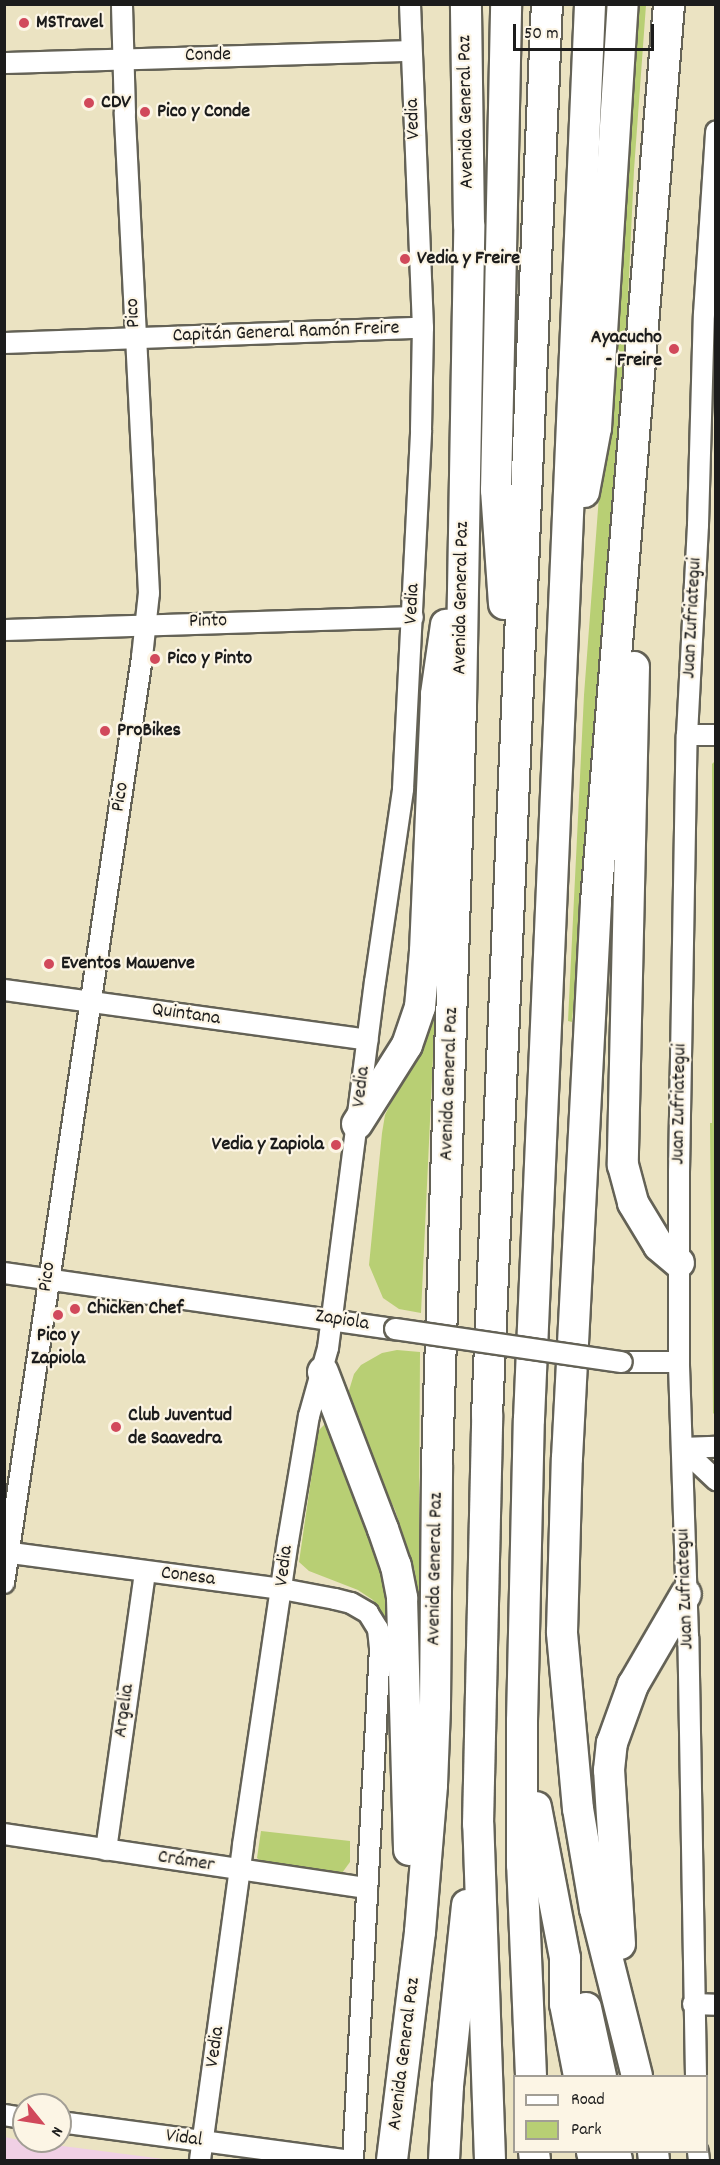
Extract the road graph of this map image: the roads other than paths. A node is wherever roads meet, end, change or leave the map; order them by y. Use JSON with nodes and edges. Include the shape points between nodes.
{"nodes":[{"id":1,"x":122,"y":4,"type":"edge"},
{"id":2,"x":410,"y":4,"type":"edge"},
{"id":3,"x":466,"y":4,"type":"edge"},
{"id":4,"x":506,"y":4,"type":"edge"},
{"id":5,"x":547,"y":4,"type":"edge"},
{"id":6,"x":590,"y":4,"type":"edge"},
{"id":7,"x":623,"y":4,"type":"edge"},
{"id":8,"x":669,"y":4,"type":"edge"},
{"id":9,"x":411,"y":51,"type":"junction"},
{"id":10,"x":124,"y":58,"type":"junction"},
{"id":11,"x":4,"y":63,"type":"edge"},
{"id":12,"x":716,"y":131,"type":"edge"},
{"id":13,"x":710,"y":314,"type":"edge"},
{"id":14,"x":423,"y":328,"type":"junction"},
{"id":15,"x":135,"y":337,"type":"junction"},
{"id":16,"x":4,"y":343,"type":"edge"},
{"id":17,"x":464,"y":492,"type":"junction"},
{"id":18,"x":630,"y":506,"type":"junction"},
{"id":19,"x":707,"y":525,"type":"edge"},
{"id":20,"x":564,"y":601,"type":"junction"},
{"id":21,"x":412,"y":617,"type":"junction"},
{"id":22,"x":145,"y":624,"type":"junction"},
{"id":23,"x":4,"y":630,"type":"edge"},
{"id":24,"x":687,"y":735,"type":"junction"},
{"id":25,"x":716,"y":735,"type":"edge"},
{"id":26,"x":514,"y":744,"type":"junction"},
{"id":27,"x":4,"y":990,"type":"edge"},
{"id":28,"x":90,"y":1002,"type":"junction"},
{"id":29,"x":368,"y":1040,"type":"junction"},
{"id":30,"x":357,"y":1124,"type":"junction"},
{"id":31,"x":679,"y":1263,"type":"junction"},
{"id":32,"x":4,"y":1273,"type":"edge"},
{"id":33,"x":48,"y":1279,"type":"junction"},
{"id":34,"x":332,"y":1319,"type":"junction"},
{"id":35,"x":679,"y":1362,"type":"junction"},
{"id":36,"x":323,"y":1372,"type":"junction"},
{"id":37,"x":716,"y":1447,"type":"edge"},
{"id":38,"x":682,"y":1448,"type":"junction"},
{"id":39,"x":716,"y":1480,"type":"edge"},
{"id":40,"x":7,"y":1552,"type":"edge"},
{"id":41,"x":145,"y":1572,"type":"junction"},
{"id":42,"x":4,"y":1583,"type":"edge"},
{"id":43,"x":282,"y":1589,"type":"junction"},
{"id":44,"x":686,"y":1594,"type":"junction"},
{"id":45,"x":522,"y":1721,"type":"junction"},
{"id":46,"x":478,"y":1824,"type":"junction"},
{"id":47,"x":4,"y":1834,"type":"edge"},
{"id":48,"x":106,"y":1850,"type":"junction"},
{"id":49,"x":240,"y":1870,"type":"junction"},
{"id":50,"x":367,"y":1888,"type":"junction"},
{"id":51,"x":565,"y":1958,"type":"junction"},
{"id":52,"x":693,"y":2004,"type":"junction"},
{"id":53,"x":716,"y":2005,"type":"edge"},
{"id":54,"x":410,"y":2009,"type":"junction"},
{"id":55,"x":636,"y":2070,"type":"edge"},
{"id":56,"x":531,"y":2075,"type":"edge"},
{"id":57,"x":579,"y":2075,"type":"edge"},
{"id":58,"x":601,"y":2075,"type":"edge"},
{"id":59,"x":696,"y":2075,"type":"edge"},
{"id":60,"x":448,"y":2086,"type":"junction"},
{"id":61,"x":72,"y":2124,"type":"edge"},
{"id":62,"x":202,"y":2151,"type":"edge"},
{"id":63,"x":343,"y":2160,"type":"edge"},
{"id":64,"x":353,"y":2160,"type":"edge"},
{"id":65,"x":392,"y":2160,"type":"edge"},
{"id":66,"x":444,"y":2160,"type":"edge"},
{"id":67,"x":455,"y":2160,"type":"edge"},
{"id":68,"x":490,"y":2160,"type":"edge"}],
"edges":[{"from":1,"to":10,"type":"street","name":"Pico"},
{"from":2,"to":9,"type":"street","name":"Vedia"},
{"from":3,"to":17,"type":"highway","name":"Avenida General Paz","via":[[469,225]]},
{"from":4,"to":26,"type":"highway","via":[[496,490]]},
{"from":5,"to":26,"type":"highway"},
{"from":6,"to":20,"type":"highway"},
{"from":7,"to":20,"type":"highway","via":[[596,428]]},
{"from":8,"to":18,"type":"highway"},
{"from":9,"to":10,"type":"street","name":"Conde"},
{"from":9,"to":14,"type":"street","name":"Vedia"},
{"from":10,"to":11,"type":"street","name":"Conde"},
{"from":10,"to":15,"type":"street","name":"Pico"},
{"from":12,"to":13,"type":"street","name":"Juan Zufriategui"},
{"from":13,"to":19,"type":"street","name":"Juan Zufriategui"},
{"from":14,"to":15,"type":"street","name":"Capitán General Ramón Freire"},
{"from":14,"to":21,"type":"street","name":"Vedia"},
{"from":15,"to":16,"type":"street","name":"Capitán General Ramón Freire"},
{"from":15,"to":22,"type":"street","name":"Pico","via":[[149,593]]},
{"from":17,"to":30,"type":"highway","via":[[436,694],[420,1007],[407,1045]]},
{"from":17,"to":54,"type":"highway","name":"Avenida General Paz","via":[[453,1031],[437,1465],[433,1763]]},
{"from":18,"to":31,"type":"highway","via":[[634,670],[623,1165],[633,1203],[659,1246]]},
{"from":18,"to":55,"type":"highway","via":[[596,902],[567,1458],[562,1632],[578,1809],[595,1909]]},
{"from":19,"to":24,"type":"street","name":"Juan Zufriategui"},
{"from":20,"to":45,"type":"highway","via":[[529,1419]]},
{"from":21,"to":22,"type":"street","name":"Pinto"},
{"from":21,"to":29,"type":"street","name":"Vedia","via":[[403,789]]},
{"from":22,"to":23,"type":"street","name":"Pinto"},
{"from":22,"to":28,"type":"street","name":"Pico"},
{"from":24,"to":25,"type":"street"},
{"from":24,"to":31,"type":"street","name":"Juan Zufriategui"},
{"from":26,"to":46,"type":"highway","via":[[487,1416]]},
{"from":27,"to":28,"type":"street","name":"Quintana"},
{"from":28,"to":29,"type":"street","name":"Quintana"},
{"from":28,"to":33,"type":"street","name":"Pico"},
{"from":29,"to":30,"type":"street","name":"Vedia"},
{"from":30,"to":34,"type":"street","name":"Vedia"},
{"from":31,"to":35,"type":"street","name":"Juan Zufriategui"},
{"from":32,"to":33,"type":"street","name":"Zapiola"},
{"from":33,"to":34,"type":"street","name":"Zapiola"},
{"from":33,"to":40,"type":"street","name":"Pico"},
{"from":34,"to":35,"type":"street","name":"Zapiola","bridge":true,"via":[[622,1362]]},
{"from":34,"to":36,"type":"street","name":"Vedia"},
{"from":35,"to":38,"type":"street","name":"Juan Zufriategui"},
{"from":36,"to":43,"type":"street","name":"Vedia","via":[[309,1416]]},
{"from":36,"to":54,"type":"highway","via":[[383,1528],[402,1598],[409,1770]]},
{"from":37,"to":38,"type":"street"},
{"from":38,"to":39,"type":"street"},
{"from":38,"to":44,"type":"street","name":"Juan Zufriategui"},
{"from":40,"to":41,"type":"street","name":"Conesa"},
{"from":40,"to":42,"type":"street","name":"Pico"},
{"from":41,"to":43,"type":"street","name":"Conesa"},
{"from":41,"to":48,"type":"street","name":"Argelia"},
{"from":43,"to":49,"type":"street","name":"Vedia"},
{"from":43,"to":50,"type":"street","name":"Conesa","via":[[351,1603],[368,1614],[378,1629]]},
{"from":44,"to":52,"type":"street","name":"Juan Zufriategui"},
{"from":44,"to":55,"type":"highway","via":[[633,1685],[612,1743],[609,1770],[616,1909]]},
{"from":45,"to":51,"type":"highway"},
{"from":45,"to":56,"type":"highway","via":[[522,1865]]},
{"from":46,"to":60,"type":"highway"},
{"from":46,"to":68,"type":"highway"},
{"from":47,"to":48,"type":"street","name":"Crámer"},
{"from":48,"to":49,"type":"street","name":"Crámer"},
{"from":49,"to":50,"type":"street","name":"Crámer"},
{"from":49,"to":62,"type":"street","name":"Vedia"},
{"from":50,"to":64,"type":"street"},
{"from":51,"to":57,"type":"highway","via":[[565,2004]]},
{"from":51,"to":58,"type":"highway","via":[[584,1998]]},
{"from":52,"to":53,"type":"street"},
{"from":52,"to":59,"type":"street","name":"Juan Zufriategui"},
{"from":54,"to":65,"type":"highway","name":"Avenida General Paz"},
{"from":60,"to":66,"type":"highway"},
{"from":60,"to":67,"type":"highway"},
{"from":61,"to":62,"type":"street","name":"Vidal"},
{"from":62,"to":63,"type":"street","name":"Vidal"}]}
